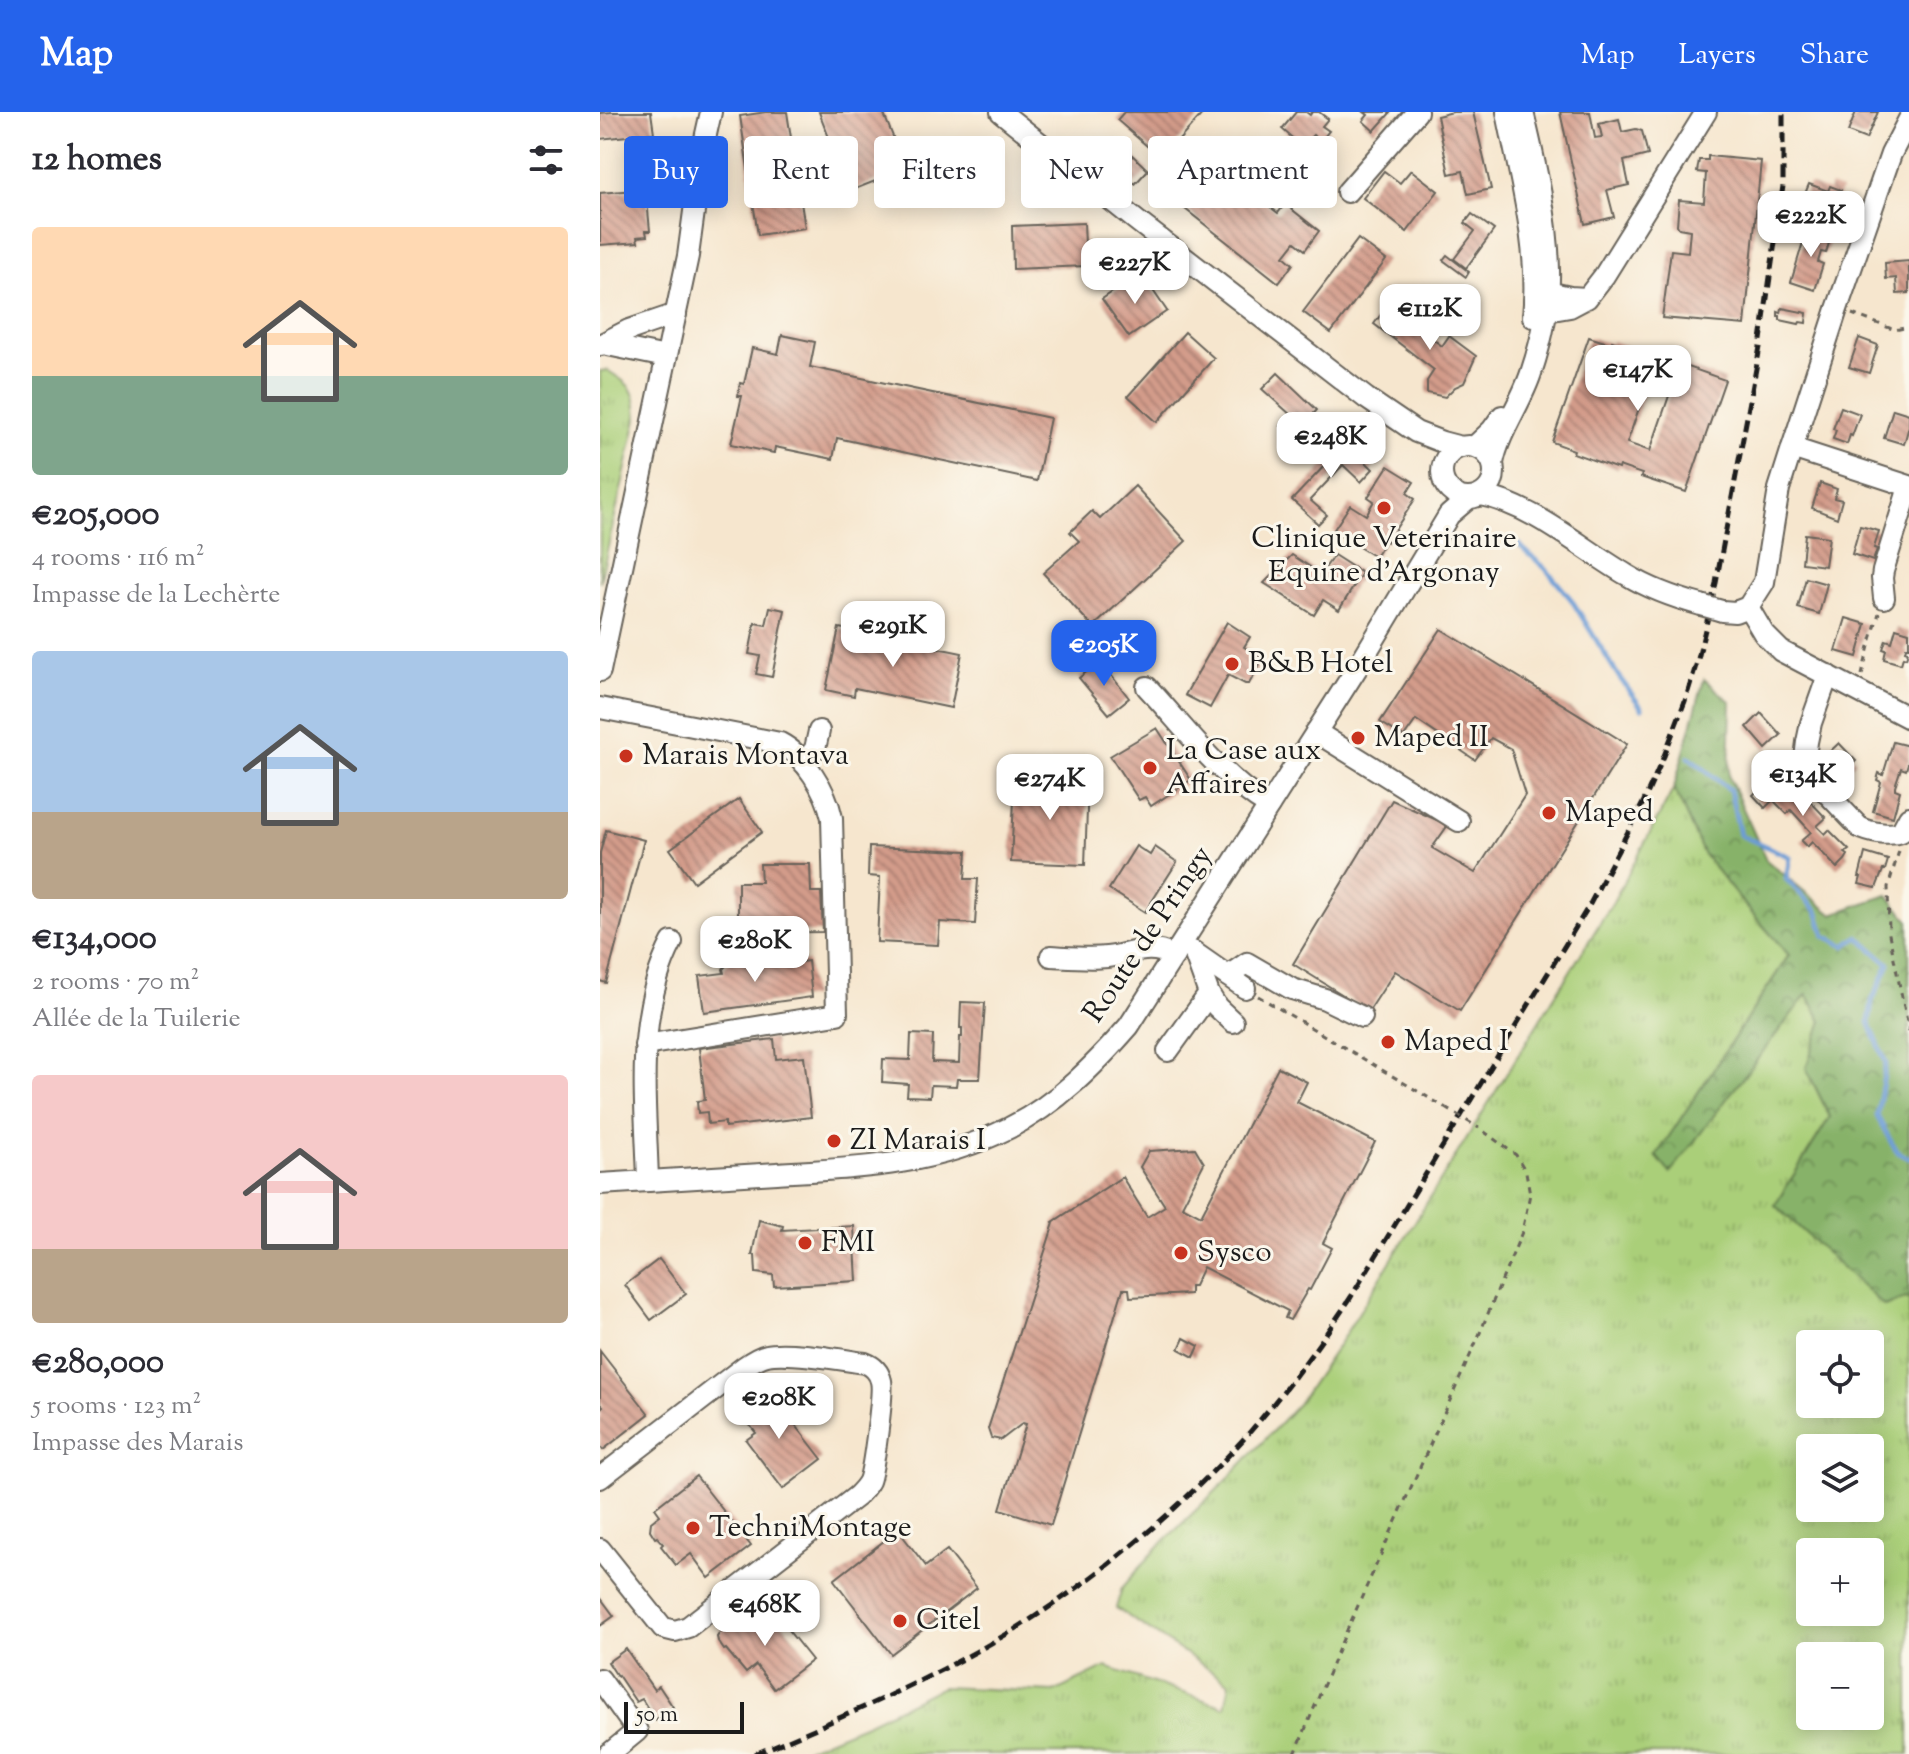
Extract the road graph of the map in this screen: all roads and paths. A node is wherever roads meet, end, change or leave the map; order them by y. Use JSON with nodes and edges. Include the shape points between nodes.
{"nodes":[{"id":1,"x":711,"y":112,"type":"edge"},
{"id":2,"x":1001,"y":112,"type":"edge"},
{"id":3,"x":1417,"y":112,"type":"edge"},
{"id":4,"x":1507,"y":112,"type":"edge"},
{"id":5,"x":1523,"y":112,"type":"edge"},
{"id":6,"x":1706,"y":112,"type":"edge"},
{"id":7,"x":1907,"y":117,"type":"edge"},
{"id":8,"x":1347,"y":192,"type":"dead end"},
{"id":9,"x":1543,"y":301,"type":"junction"},
{"id":10,"x":1837,"y":309,"type":"junction"},
{"id":11,"x":676,"y":314,"type":"junction"},
{"id":12,"x":1909,"y":329,"type":"edge"},
{"id":13,"x":601,"y":345,"type":"edge"},
{"id":14,"x":666,"y":357,"type":"junction"},
{"id":15,"x":1416,"y":432,"type":"junction"},
{"id":16,"x":1467,"y":447,"type":"junction"},
{"id":17,"x":1792,"y":448,"type":"junction"},
{"id":18,"x":1493,"y":469,"type":"junction"},
{"id":19,"x":1445,"y":476,"type":"junction"},
{"id":20,"x":1909,"y":486,"type":"edge"},
{"id":21,"x":1475,"y":496,"type":"junction"},
{"id":22,"x":1532,"y":514,"type":"junction"},
{"id":23,"x":1449,"y":515,"type":"junction"},
{"id":24,"x":1884,"y":598,"type":"joint"},
{"id":25,"x":1748,"y":607,"type":"junction"},
{"id":26,"x":600,"y":671,"type":"edge"},
{"id":27,"x":1828,"y":675,"type":"junction"},
{"id":28,"x":1147,"y":687,"type":"dead end"},
{"id":29,"x":1858,"y":692,"type":"junction"},
{"id":30,"x":600,"y":708,"type":"edge"},
{"id":31,"x":1909,"y":718,"type":"edge"},
{"id":32,"x":819,"y":731,"type":"dead end"},
{"id":33,"x":1316,"y":732,"type":"junction"},
{"id":34,"x":804,"y":763,"type":"junction"},
{"id":35,"x":1269,"y":806,"type":"junction"},
{"id":36,"x":1909,"y":817,"type":"edge"},
{"id":37,"x":1459,"y":821,"type":"dead end"},
{"id":38,"x":1895,"y":834,"type":"junction"},
{"id":39,"x":672,"y":942,"type":"dead end"},
{"id":40,"x":1184,"y":951,"type":"junction"},
{"id":41,"x":1051,"y":956,"type":"dead end"},
{"id":42,"x":1237,"y":982,"type":"junction"},
{"id":43,"x":1209,"y":994,"type":"junction"},
{"id":44,"x":1362,"y":1017,"type":"dead end"},
{"id":45,"x":1233,"y":1022,"type":"dead end"},
{"id":46,"x":1909,"y":1031,"type":"edge"},
{"id":47,"x":645,"y":1045,"type":"junction"},
{"id":48,"x":1168,"y":1051,"type":"dead end"},
{"id":49,"x":648,"y":1181,"type":"junction"},
{"id":50,"x":600,"y":1184,"type":"edge"},
{"id":51,"x":600,"y":1478,"type":"edge"},
{"id":52,"x":600,"y":1549,"type":"edge"},
{"id":53,"x":600,"y":1679,"type":"edge"},
{"id":54,"x":609,"y":1754,"type":"edge"},
{"id":55,"x":1295,"y":1754,"type":"edge"}],
"edges":[{"from":1,"to":11,"type":"street"},
{"from":2,"to":15,"type":"street","via":[[1347,384]]},
{"from":3,"to":8,"type":"street"},
{"from":4,"to":9,"type":"street"},
{"from":5,"to":9,"type":"street","via":[[1549,269]]},
{"from":6,"to":9,"type":"street","via":[[1587,298],[1558,311]]},
{"from":7,"to":10,"type":"street"},
{"from":9,"to":16,"type":"street","via":[[1497,425]]},
{"from":9,"to":18,"type":"street","via":[[1540,342],[1528,383],[1498,443]]},
{"from":10,"to":12,"type":"path","via":[[1895,330]]},
{"from":10,"to":17,"type":"street"},
{"from":11,"to":13,"type":"street"},
{"from":11,"to":14,"type":"street"},
{"from":13,"to":14,"type":"street"},
{"from":14,"to":26,"type":"street"},
{"from":15,"to":16,"type":"street"},
{"from":15,"to":19,"type":"street"},
{"from":16,"to":18,"type":"street","via":[[1487,454]]},
{"from":16,"to":19,"type":"street","via":[[1450,454]]},
{"from":17,"to":20,"type":"street"},
{"from":17,"to":25,"type":"street","via":[[1779,489],[1764,582]]},
{"from":18,"to":21,"type":"street","via":[[1490,486]]},
{"from":18,"to":22,"type":"street"},
{"from":19,"to":21,"type":"street","via":[[1456,495]]},
{"from":19,"to":23,"type":"street"},
{"from":20,"to":24,"type":"street","via":[[1883,571]]},
{"from":21,"to":22,"type":"street","via":[[1501,500]]},
{"from":21,"to":23,"type":"street","name":"Route de Pringy"},
{"from":22,"to":25,"type":"street","bridge":true,"via":[[1630,577],[1674,598],[1722,611]]},
{"from":23,"to":33,"type":"street","name":"Route de Pringy"},
{"from":24,"to":29,"type":"path"},
{"from":25,"to":27,"type":"street","via":[[1774,645]]},
{"from":27,"to":29,"type":"street"},
{"from":27,"to":38,"type":"street","via":[[1807,742],[1807,772],[1859,827]]},
{"from":28,"to":35,"type":"street","via":[[1226,775]]},
{"from":29,"to":31,"type":"street"},
{"from":30,"to":34,"type":"street","via":[[780,743]]},
{"from":32,"to":34,"type":"street","via":[[815,749]]},
{"from":33,"to":35,"type":"street","name":"Route de Pringy"},
{"from":33,"to":37,"type":"street"},
{"from":34,"to":47,"type":"street","via":[[828,801],[832,818],[837,1014]]},
{"from":35,"to":40,"type":"street","name":"Route de Pringy"},
{"from":36,"to":38,"type":"street"},
{"from":38,"to":46,"type":"path","via":[[1899,850],[1888,887],[1889,934]]},
{"from":39,"to":47,"type":"street","via":[[654,991]]},
{"from":40,"to":41,"type":"street"},
{"from":40,"to":42,"type":"street"},
{"from":40,"to":43,"type":"street"},
{"from":40,"to":49,"type":"street","name":"Route de Pringy","via":[[1104,1054],[1043,1108],[1010,1128],[901,1164]]},
{"from":42,"to":44,"type":"street","via":[[1247,963],[1292,989]]},
{"from":42,"to":55,"type":"path","bridge":true,"via":[[1479,1128],[1516,1155],[1530,1194],[1522,1232],[1477,1340]]},
{"from":43,"to":45,"type":"street"},
{"from":43,"to":48,"type":"street"},
{"from":47,"to":49,"type":"street"},
{"from":49,"to":50,"type":"street","name":"Route de Pringy"},
{"from":51,"to":52,"type":"street","via":[[761,1356],[865,1363],[881,1378],[865,1487],[688,1627],[663,1628]]},
{"from":53,"to":54,"type":"street","via":[[637,1731]]}]}
